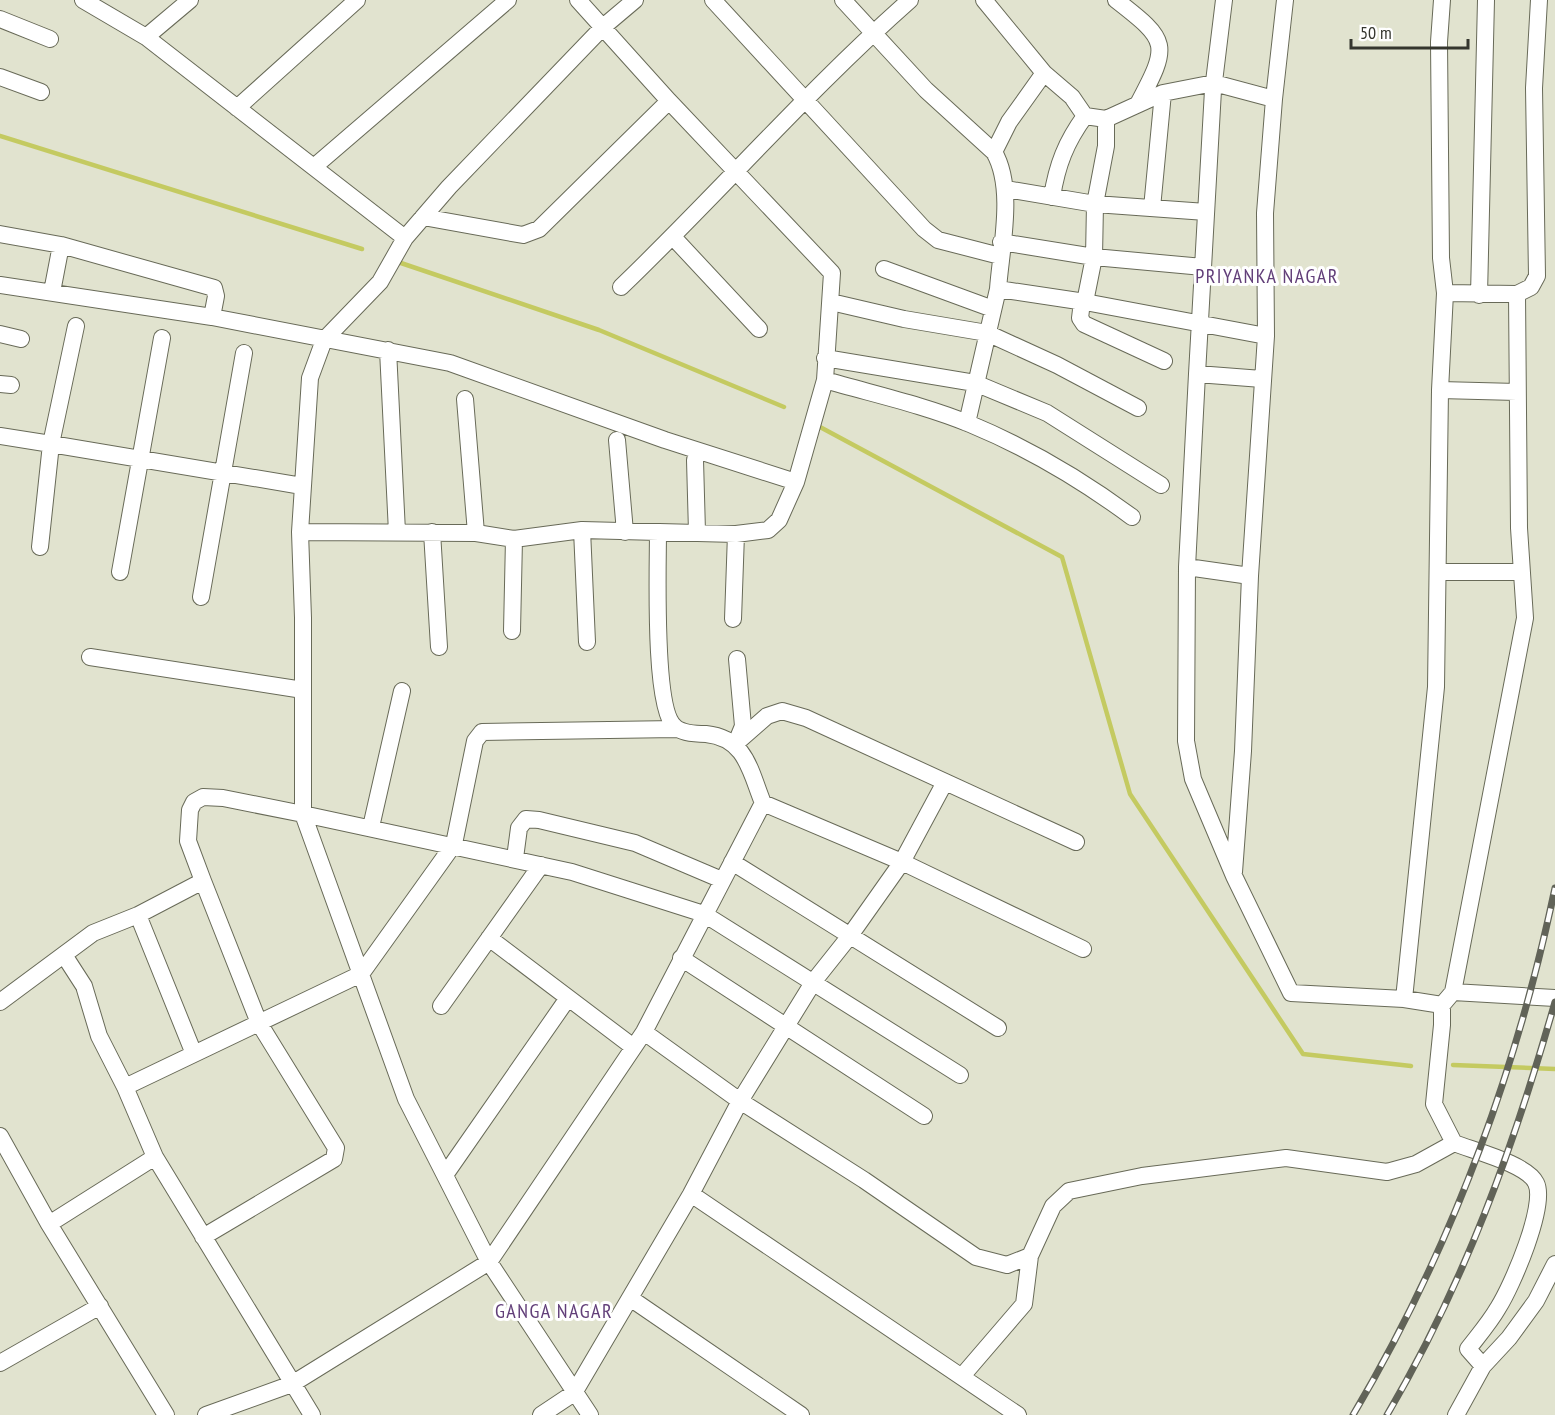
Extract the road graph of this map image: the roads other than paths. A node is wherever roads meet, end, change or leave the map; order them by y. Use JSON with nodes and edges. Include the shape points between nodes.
{"nodes":[{"id":1,"x":82,"y":0,"type":"edge"},
{"id":2,"x":190,"y":0,"type":"edge"},
{"id":3,"x":357,"y":0,"type":"edge"},
{"id":4,"x":508,"y":0,"type":"edge"},
{"id":5,"x":578,"y":0,"type":"edge"},
{"id":6,"x":635,"y":0,"type":"edge"},
{"id":7,"x":713,"y":0,"type":"edge"},
{"id":8,"x":843,"y":0,"type":"edge"},
{"id":9,"x":910,"y":0,"type":"edge"},
{"id":10,"x":984,"y":0,"type":"edge"},
{"id":11,"x":1116,"y":0,"type":"edge"},
{"id":12,"x":1224,"y":0,"type":"edge"},
{"id":13,"x":1286,"y":0,"type":"edge"},
{"id":14,"x":1442,"y":0,"type":"edge"},
{"id":15,"x":1486,"y":0,"type":"edge"},
{"id":16,"x":1539,"y":0,"type":"edge"},
{"id":17,"x":0,"y":19,"type":"edge"},
{"id":18,"x":603,"y":27,"type":"junction"},
{"id":19,"x":873,"y":32,"type":"junction"},
{"id":20,"x":146,"y":37,"type":"junction"},
{"id":21,"x":50,"y":39,"type":"dead end"},
{"id":22,"x":1044,"y":73,"type":"junction"},
{"id":23,"x":0,"y":77,"type":"edge"},
{"id":24,"x":1214,"y":83,"type":"junction"},
{"id":25,"x":41,"y":92,"type":"dead end"},
{"id":26,"x":1163,"y":93,"type":"junction"},
{"id":27,"x":805,"y":98,"type":"junction"},
{"id":28,"x":1274,"y":99,"type":"junction"},
{"id":29,"x":669,"y":101,"type":"junction"},
{"id":30,"x":1138,"y":104,"type":"junction"},
{"id":31,"x":237,"y":108,"type":"junction"},
{"id":32,"x":1085,"y":116,"type":"junction"},
{"id":33,"x":1106,"y":118,"type":"junction"},
{"id":34,"x":994,"y":152,"type":"junction"},
{"id":35,"x":315,"y":166,"type":"junction"},
{"id":36,"x":735,"y":171,"type":"junction"},
{"id":37,"x":1006,"y":189,"type":"junction"},
{"id":38,"x":1052,"y":196,"type":"junction"},
{"id":39,"x":1095,"y":204,"type":"junction"},
{"id":40,"x":1152,"y":208,"type":"junction"},
{"id":41,"x":1206,"y":212,"type":"junction"},
{"id":42,"x":423,"y":217,"type":"junction"},
{"id":43,"x":0,"y":234,"type":"edge"},
{"id":44,"x":674,"y":237,"type":"junction"},
{"id":45,"x":405,"y":238,"type":"junction"},
{"id":46,"x":61,"y":245,"type":"junction"},
{"id":47,"x":1001,"y":249,"type":"junction"},
{"id":48,"x":1094,"y":257,"type":"junction"},
{"id":49,"x":1203,"y":267,"type":"junction"},
{"id":50,"x":884,"y":269,"type":"dead end"},
{"id":51,"x":0,"y":285,"type":"edge"},
{"id":52,"x":621,"y":287,"type":"dead end"},
{"id":53,"x":998,"y":289,"type":"junction"},
{"id":54,"x":52,"y":292,"type":"junction"},
{"id":55,"x":1445,"y":293,"type":"junction"},
{"id":56,"x":1517,"y":294,"type":"junction"},
{"id":57,"x":1479,"y":295,"type":"junction"},
{"id":58,"x":831,"y":302,"type":"junction"},
{"id":59,"x":1084,"y":302,"type":"junction"},
{"id":60,"x":993,"y":309,"type":"junction"},
{"id":61,"x":212,"y":317,"type":"junction"},
{"id":62,"x":1201,"y":325,"type":"junction"},
{"id":63,"x":76,"y":326,"type":"dead end"},
{"id":64,"x":759,"y":328,"type":"dead end"},
{"id":65,"x":987,"y":333,"type":"junction"},
{"id":66,"x":0,"y":334,"type":"edge"},
{"id":67,"x":1266,"y":336,"type":"junction"},
{"id":68,"x":162,"y":338,"type":"dead end"},
{"id":69,"x":21,"y":339,"type":"dead end"},
{"id":70,"x":324,"y":340,"type":"junction"},
{"id":71,"x":388,"y":350,"type":"junction"},
{"id":72,"x":244,"y":353,"type":"dead end"},
{"id":73,"x":825,"y":358,"type":"junction"},
{"id":74,"x":1164,"y":361,"type":"dead end"},
{"id":75,"x":1197,"y":374,"type":"junction"},
{"id":76,"x":1262,"y":379,"type":"junction"},
{"id":77,"x":825,"y":380,"type":"junction"},
{"id":78,"x":975,"y":383,"type":"junction"},
{"id":79,"x":1440,"y":390,"type":"junction"},
{"id":80,"x":1516,"y":393,"type":"junction"},
{"id":81,"x":465,"y":399,"type":"dead end"},
{"id":82,"x":1138,"y":408,"type":"dead end"},
{"id":83,"x":968,"y":423,"type":"junction"},
{"id":84,"x":0,"y":436,"type":"edge"},
{"id":85,"x":617,"y":440,"type":"dead end"},
{"id":86,"x":51,"y":444,"type":"junction"},
{"id":87,"x":141,"y":459,"type":"junction"},
{"id":88,"x":695,"y":459,"type":"dead end"},
{"id":89,"x":224,"y":474,"type":"junction"},
{"id":90,"x":796,"y":482,"type":"junction"},
{"id":91,"x":1161,"y":485,"type":"dead end"},
{"id":92,"x":302,"y":486,"type":"junction"},
{"id":93,"x":1132,"y":517,"type":"dead end"},
{"id":94,"x":582,"y":530,"type":"junction"},
{"id":95,"x":625,"y":531,"type":"junction"},
{"id":96,"x":300,"y":532,"type":"junction"},
{"id":97,"x":397,"y":532,"type":"junction"},
{"id":98,"x":432,"y":532,"type":"junction"},
{"id":99,"x":658,"y":532,"type":"junction"},
{"id":100,"x":697,"y":532,"type":"junction"},
{"id":101,"x":476,"y":533,"type":"junction"},
{"id":102,"x":736,"y":534,"type":"junction"},
{"id":103,"x":514,"y":539,"type":"junction"},
{"id":104,"x":40,"y":547,"type":"dead end"},
{"id":105,"x":1187,"y":567,"type":"junction"},
{"id":106,"x":120,"y":572,"type":"dead end"},
{"id":107,"x":1438,"y":572,"type":"junction"},
{"id":108,"x":1522,"y":572,"type":"junction"},
{"id":109,"x":1250,"y":576,"type":"junction"},
{"id":110,"x":201,"y":597,"type":"dead end"},
{"id":111,"x":733,"y":619,"type":"dead end"},
{"id":112,"x":512,"y":631,"type":"dead end"},
{"id":113,"x":587,"y":642,"type":"dead end"},
{"id":114,"x":439,"y":647,"type":"dead end"},
{"id":115,"x":90,"y":657,"type":"dead end"},
{"id":116,"x":737,"y":659,"type":"dead end"},
{"id":117,"x":303,"y":690,"type":"junction"},
{"id":118,"x":402,"y":691,"type":"dead end"},
{"id":119,"x":676,"y":729,"type":"junction"},
{"id":120,"x":735,"y":744,"type":"junction"},
{"id":121,"x":945,"y":782,"type":"junction"},
{"id":122,"x":763,"y":803,"type":"junction"},
{"id":123,"x":303,"y":814,"type":"junction"},
{"id":124,"x":371,"y":827,"type":"junction"},
{"id":125,"x":1076,"y":842,"type":"dead end"},
{"id":126,"x":454,"y":844,"type":"junction"},
{"id":127,"x":514,"y":858,"type":"junction"},
{"id":128,"x":732,"y":862,"type":"junction"},
{"id":129,"x":902,"y":862,"type":"junction"},
{"id":130,"x":542,"y":864,"type":"junction"},
{"id":131,"x":1234,"y":876,"type":"junction"},
{"id":132,"x":722,"y":880,"type":"junction"},
{"id":133,"x":203,"y":881,"type":"junction"},
{"id":134,"x":704,"y":914,"type":"junction"},
{"id":135,"x":138,"y":915,"type":"junction"},
{"id":136,"x":849,"y":937,"type":"junction"},
{"id":137,"x":489,"y":938,"type":"junction"},
{"id":138,"x":1083,"y":949,"type":"dead end"},
{"id":139,"x":64,"y":955,"type":"junction"},
{"id":140,"x":681,"y":958,"type":"junction"},
{"id":141,"x":361,"y":974,"type":"junction"},
{"id":142,"x":814,"y":981,"type":"junction"},
{"id":143,"x":1453,"y":992,"type":"junction"},
{"id":144,"x":568,"y":998,"type":"junction"},
{"id":145,"x":1555,"y":998,"type":"edge"},
{"id":146,"x":1404,"y":999,"type":"junction"},
{"id":147,"x":0,"y":1002,"type":"edge"},
{"id":148,"x":1442,"y":1005,"type":"junction"},
{"id":149,"x":441,"y":1006,"type":"dead end"},
{"id":150,"x":260,"y":1023,"type":"junction"},
{"id":151,"x":785,"y":1028,"type":"junction"},
{"id":152,"x":998,"y":1028,"type":"dead end"},
{"id":153,"x":644,"y":1032,"type":"junction"},
{"id":154,"x":632,"y":1046,"type":"junction"},
{"id":155,"x":194,"y":1054,"type":"junction"},
{"id":156,"x":960,"y":1075,"type":"dead end"},
{"id":157,"x":125,"y":1087,"type":"junction"},
{"id":158,"x":740,"y":1101,"type":"junction"},
{"id":159,"x":924,"y":1116,"type":"dead end"},
{"id":160,"x":0,"y":1136,"type":"edge"},
{"id":161,"x":1454,"y":1143,"type":"junction"},
{"id":162,"x":154,"y":1157,"type":"junction"},
{"id":163,"x":445,"y":1175,"type":"junction"},
{"id":164,"x":691,"y":1194,"type":"junction"},
{"id":165,"x":50,"y":1224,"type":"junction"},
{"id":166,"x":203,"y":1237,"type":"junction"},
{"id":167,"x":1030,"y":1256,"type":"junction"},
{"id":168,"x":489,"y":1262,"type":"junction"},
{"id":169,"x":1555,"y":1264,"type":"edge"},
{"id":170,"x":630,"y":1298,"type":"junction"},
{"id":171,"x":100,"y":1306,"type":"junction"},
{"id":172,"x":2,"y":1358,"type":"edge"},
{"id":173,"x":1483,"y":1366,"type":"junction"},
{"id":174,"x":963,"y":1375,"type":"junction"},
{"id":175,"x":292,"y":1384,"type":"junction"},
{"id":176,"x":574,"y":1394,"type":"junction"},
{"id":177,"x":166,"y":1415,"type":"edge"},
{"id":178,"x":206,"y":1415,"type":"edge"},
{"id":179,"x":312,"y":1415,"type":"edge"},
{"id":180,"x":541,"y":1415,"type":"edge"},
{"id":181,"x":590,"y":1415,"type":"edge"},
{"id":182,"x":801,"y":1415,"type":"edge"},
{"id":183,"x":1018,"y":1415,"type":"edge"},
{"id":184,"x":1456,"y":1415,"type":"edge"}],
"edges":[{"from":1,"to":20,"type":"street"},
{"from":2,"to":20,"type":"street"},
{"from":3,"to":31,"type":"street"},
{"from":4,"to":35,"type":"street"},
{"from":5,"to":18,"type":"street"},
{"from":6,"to":18,"type":"street"},
{"from":7,"to":27,"type":"street"},
{"from":8,"to":19,"type":"street"},
{"from":9,"to":19,"type":"street"},
{"from":10,"to":22,"type":"street"},
{"from":11,"to":30,"type":"street","via":[[1150,26],[1160,39],[1161,55]]},
{"from":12,"to":24,"type":"street"},
{"from":13,"to":28,"type":"street"},
{"from":14,"to":55,"type":"street","via":[[1441,258]]},
{"from":15,"to":57,"type":"street"},
{"from":16,"to":56,"type":"street","via":[[1534,88],[1537,276],[1532,287]]},
{"from":17,"to":21,"type":"street"},
{"from":18,"to":29,"type":"street"},
{"from":18,"to":42,"type":"street"},
{"from":19,"to":27,"type":"street"},
{"from":19,"to":34,"type":"street","via":[[926,90]]},
{"from":20,"to":31,"type":"street"},
{"from":22,"to":32,"type":"street","via":[[1072,97]]},
{"from":22,"to":34,"type":"street"},
{"from":23,"to":25,"type":"street"},
{"from":24,"to":26,"type":"street"},
{"from":24,"to":28,"type":"street"},
{"from":24,"to":41,"type":"street"},
{"from":26,"to":30,"type":"street"},
{"from":26,"to":40,"type":"street"},
{"from":27,"to":36,"type":"street"},
{"from":27,"to":47,"type":"street","via":[[938,240]]},
{"from":28,"to":67,"type":"street","via":[[1265,213]]},
{"from":29,"to":36,"type":"street"},
{"from":29,"to":42,"type":"street","via":[[531,234]]},
{"from":30,"to":33,"type":"street"},
{"from":31,"to":35,"type":"street"},
{"from":32,"to":33,"type":"street"},
{"from":32,"to":38,"type":"street","via":[[1068,139]]},
{"from":33,"to":39,"type":"street","via":[[1106,146]]},
{"from":34,"to":37,"type":"street"},
{"from":35,"to":45,"type":"street"},
{"from":36,"to":44,"type":"street"},
{"from":36,"to":58,"type":"street","via":[[832,273]]},
{"from":37,"to":38,"type":"street"},
{"from":37,"to":47,"type":"street"},
{"from":38,"to":39,"type":"street"},
{"from":39,"to":40,"type":"street"},
{"from":39,"to":48,"type":"street"},
{"from":40,"to":41,"type":"street"},
{"from":41,"to":49,"type":"street"},
{"from":42,"to":45,"type":"street"},
{"from":43,"to":46,"type":"street"},
{"from":44,"to":52,"type":"street"},
{"from":44,"to":64,"type":"street"},
{"from":45,"to":70,"type":"street","via":[[380,282]]},
{"from":46,"to":54,"type":"street"},
{"from":46,"to":61,"type":"street","via":[[214,288]]},
{"from":47,"to":48,"type":"street"},
{"from":47,"to":53,"type":"street"},
{"from":48,"to":49,"type":"street"},
{"from":48,"to":59,"type":"street"},
{"from":49,"to":62,"type":"street"},
{"from":50,"to":60,"type":"street"},
{"from":51,"to":54,"type":"street"},
{"from":53,"to":59,"type":"street"},
{"from":53,"to":60,"type":"street"},
{"from":54,"to":61,"type":"street"},
{"from":55,"to":57,"type":"street"},
{"from":55,"to":79,"type":"street"},
{"from":56,"to":57,"type":"street"},
{"from":56,"to":80,"type":"street"},
{"from":58,"to":65,"type":"street"},
{"from":58,"to":73,"type":"street"},
{"from":59,"to":62,"type":"street"},
{"from":59,"to":74,"type":"street","via":[[1080,318],[1084,324]]},
{"from":60,"to":65,"type":"street"},
{"from":61,"to":70,"type":"street"},
{"from":62,"to":67,"type":"street"},
{"from":62,"to":75,"type":"street"},
{"from":63,"to":86,"type":"street"},
{"from":65,"to":78,"type":"street"},
{"from":65,"to":82,"type":"street","via":[[1058,364]]},
{"from":66,"to":69,"type":"street"},
{"from":67,"to":76,"type":"street"},
{"from":68,"to":87,"type":"street"},
{"from":70,"to":71,"type":"street"},
{"from":70,"to":92,"type":"street","via":[[310,378]]},
{"from":71,"to":90,"type":"street","via":[[450,363]]},
{"from":71,"to":97,"type":"street"},
{"from":72,"to":89,"type":"street"},
{"from":73,"to":77,"type":"street"},
{"from":73,"to":78,"type":"street"},
{"from":75,"to":76,"type":"street"},
{"from":75,"to":105,"type":"street"},
{"from":76,"to":109,"type":"street"},
{"from":77,"to":83,"type":"street"},
{"from":77,"to":90,"type":"street"},
{"from":78,"to":83,"type":"street"},
{"from":78,"to":91,"type":"street","via":[[1047,413]]},
{"from":79,"to":80,"type":"street"},
{"from":79,"to":107,"type":"street"},
{"from":80,"to":108,"type":"street"},
{"from":81,"to":101,"type":"street"},
{"from":83,"to":93,"type":"street","via":[[1086,484]]},
{"from":84,"to":86,"type":"street"},
{"from":85,"to":95,"type":"street"},
{"from":86,"to":87,"type":"street"},
{"from":86,"to":104,"type":"street"},
{"from":87,"to":89,"type":"street"},
{"from":87,"to":106,"type":"street"},
{"from":88,"to":100,"type":"street"},
{"from":89,"to":92,"type":"street"},
{"from":89,"to":110,"type":"street"},
{"from":90,"to":102,"type":"street","via":[[779,520],[768,530]]},
{"from":92,"to":96,"type":"street"},
{"from":94,"to":95,"type":"street"},
{"from":94,"to":103,"type":"street"},
{"from":94,"to":113,"type":"street"},
{"from":95,"to":99,"type":"street"},
{"from":96,"to":97,"type":"street"},
{"from":96,"to":117,"type":"street"},
{"from":97,"to":98,"type":"street"},
{"from":98,"to":101,"type":"street"},
{"from":98,"to":114,"type":"street"},
{"from":99,"to":100,"type":"street"},
{"from":99,"to":119,"type":"street","via":[[662,694],[667,718]]},
{"from":100,"to":102,"type":"street"},
{"from":101,"to":103,"type":"street"},
{"from":102,"to":111,"type":"street"},
{"from":103,"to":112,"type":"street"},
{"from":105,"to":109,"type":"street"},
{"from":105,"to":131,"type":"street","via":[[1186,741],[1193,779]]},
{"from":107,"to":108,"type":"street"},
{"from":107,"to":146,"type":"street","via":[[1436,687]]},
{"from":108,"to":143,"type":"street","via":[[1525,618]]},
{"from":109,"to":131,"type":"street","via":[[1244,751]]},
{"from":115,"to":117,"type":"street"},
{"from":116,"to":120,"type":"street","via":[[743,726]]},
{"from":117,"to":123,"type":"street"},
{"from":118,"to":124,"type":"street"},
{"from":119,"to":120,"type":"street","via":[[721,736]]},
{"from":119,"to":126,"type":"street","via":[[482,732],[474,741]]},
{"from":120,"to":121,"type":"street","via":[[766,716],[782,711],[806,718]]},
{"from":120,"to":122,"type":"street"},
{"from":121,"to":125,"type":"street"},
{"from":121,"to":129,"type":"street"},
{"from":122,"to":128,"type":"street"},
{"from":122,"to":129,"type":"street"},
{"from":123,"to":124,"type":"street"},
{"from":123,"to":133,"type":"street","via":[[223,798],[203,797],[194,802],[188,841]]},
{"from":123,"to":141,"type":"street"},
{"from":124,"to":126,"type":"street"},
{"from":126,"to":127,"type":"street"},
{"from":126,"to":141,"type":"street"},
{"from":127,"to":130,"type":"street"},
{"from":127,"to":132,"type":"street","via":[[519,828],[526,819],[539,820],[635,843]]},
{"from":128,"to":132,"type":"street"},
{"from":128,"to":136,"type":"street"},
{"from":129,"to":136,"type":"street"},
{"from":129,"to":138,"type":"street"},
{"from":130,"to":134,"type":"street"},
{"from":130,"to":137,"type":"street"},
{"from":131,"to":146,"type":"street","via":[[1291,993]]},
{"from":132,"to":134,"type":"street"},
{"from":133,"to":135,"type":"street"},
{"from":133,"to":150,"type":"street"},
{"from":134,"to":140,"type":"street"},
{"from":134,"to":142,"type":"street"},
{"from":135,"to":139,"type":"street","via":[[93,933]]},
{"from":135,"to":155,"type":"street"},
{"from":136,"to":142,"type":"street"},
{"from":136,"to":152,"type":"street"},
{"from":137,"to":144,"type":"street"},
{"from":137,"to":149,"type":"street"},
{"from":139,"to":147,"type":"street"},
{"from":139,"to":157,"type":"street","via":[[84,986],[99,1036]]},
{"from":140,"to":151,"type":"street"},
{"from":140,"to":153,"type":"street"},
{"from":141,"to":150,"type":"street"},
{"from":141,"to":163,"type":"street","via":[[406,1099]]},
{"from":142,"to":151,"type":"street"},
{"from":142,"to":156,"type":"street"},
{"from":143,"to":145,"type":"street"},
{"from":143,"to":148,"type":"street"},
{"from":144,"to":154,"type":"street"},
{"from":144,"to":163,"type":"street"},
{"from":146,"to":148,"type":"street"},
{"from":148,"to":161,"type":"street","via":[[1434,1104]]},
{"from":150,"to":155,"type":"street"},
{"from":150,"to":166,"type":"street","via":[[336,1148],[334,1160]]},
{"from":151,"to":158,"type":"street"},
{"from":151,"to":159,"type":"street"},
{"from":153,"to":154,"type":"street"},
{"from":153,"to":158,"type":"street"},
{"from":154,"to":168,"type":"street"},
{"from":155,"to":157,"type":"street"},
{"from":157,"to":162,"type":"street"},
{"from":158,"to":164,"type":"street"},
{"from":158,"to":167,"type":"street","via":[[976,1257],[1007,1265]]},
{"from":160,"to":165,"type":"street"},
{"from":161,"to":167,"type":"street","via":[[1416,1164],[1386,1172],[1286,1158],[1142,1176],[1069,1191],[1053,1206]]},
{"from":161,"to":173,"type":"street","via":[[1524,1170],[1536,1182],[1539,1200],[1508,1289],[1468,1349]]},
{"from":162,"to":165,"type":"street"},
{"from":162,"to":166,"type":"street"},
{"from":163,"to":168,"type":"street"},
{"from":164,"to":170,"type":"street"},
{"from":164,"to":174,"type":"street"},
{"from":165,"to":171,"type":"street"},
{"from":166,"to":175,"type":"street"},
{"from":167,"to":174,"type":"street","via":[[1024,1304]]},
{"from":168,"to":175,"type":"street"},
{"from":168,"to":176,"type":"street"},
{"from":169,"to":173,"type":"street","via":[[1536,1300]]},
{"from":170,"to":176,"type":"street"},
{"from":170,"to":182,"type":"street"},
{"from":171,"to":172,"type":"street"},
{"from":171,"to":177,"type":"street"},
{"from":173,"to":184,"type":"street"},
{"from":174,"to":183,"type":"street"},
{"from":175,"to":178,"type":"street"},
{"from":175,"to":179,"type":"street"},
{"from":176,"to":180,"type":"street"},
{"from":176,"to":181,"type":"street"}]}
